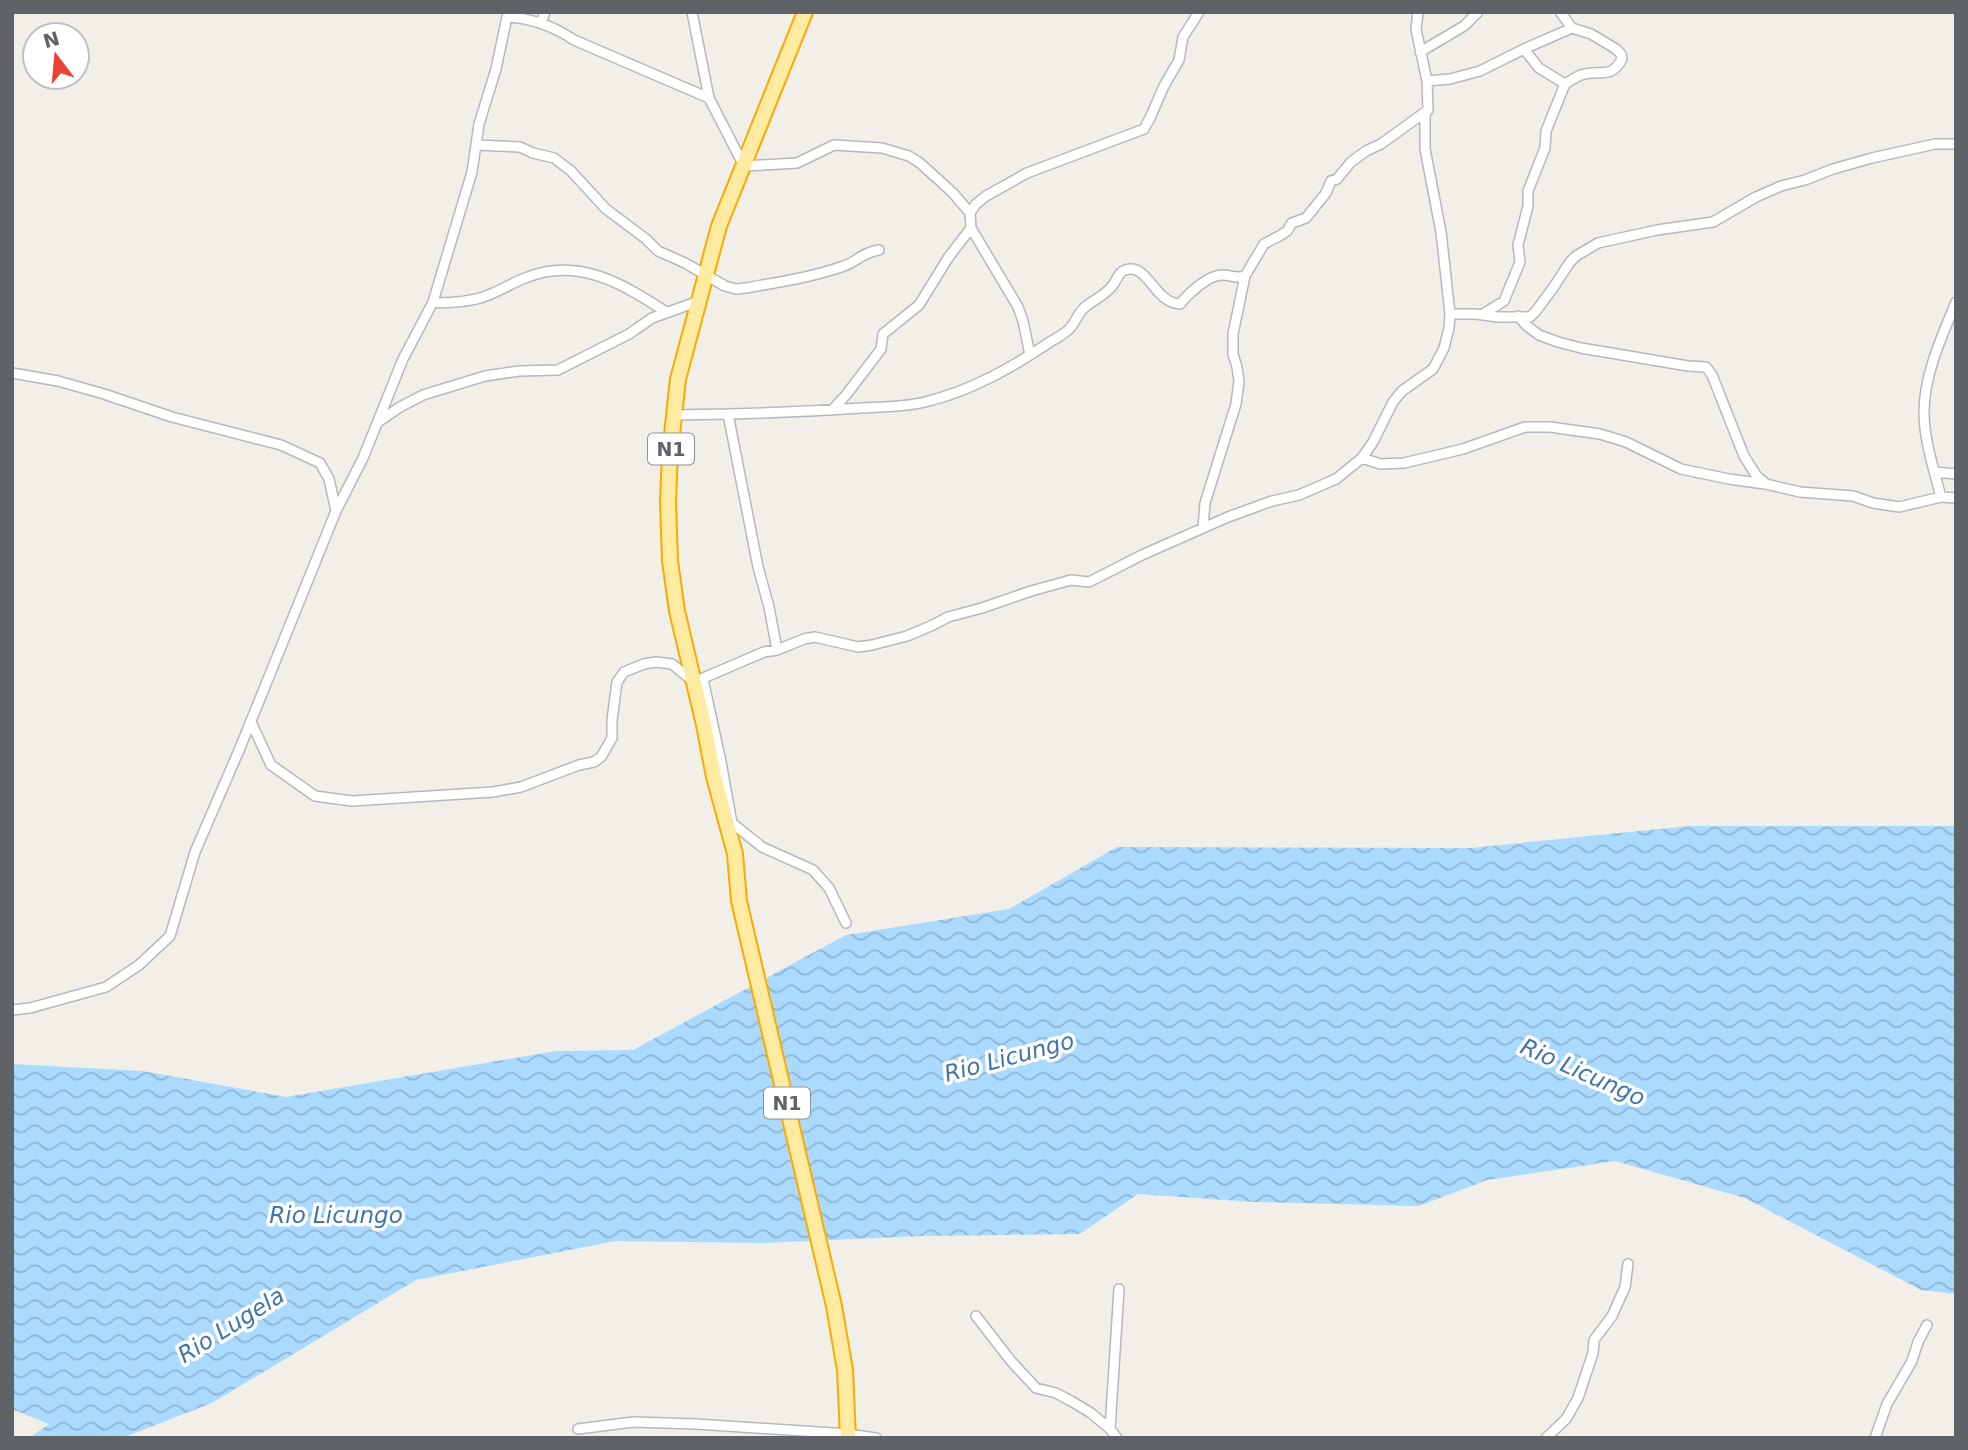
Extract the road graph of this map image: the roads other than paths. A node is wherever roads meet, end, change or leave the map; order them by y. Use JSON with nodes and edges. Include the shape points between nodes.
{"nodes":[{"id":1,"x":495,"y":12,"type":"edge"},
{"id":2,"x":545,"y":12,"type":"edge"},
{"id":3,"x":692,"y":12,"type":"edge"},
{"id":4,"x":805,"y":12,"type":"edge"},
{"id":5,"x":1199,"y":12,"type":"edge"},
{"id":6,"x":1418,"y":12,"type":"edge"},
{"id":7,"x":1478,"y":12,"type":"edge"},
{"id":8,"x":1559,"y":12,"type":"edge"},
{"id":9,"x":508,"y":17,"type":"junction"},
{"id":10,"x":541,"y":23,"type":"junction"},
{"id":11,"x":1572,"y":28,"type":"junction"},
{"id":12,"x":1524,"y":49,"type":"junction"},
{"id":13,"x":1420,"y":52,"type":"junction"},
{"id":14,"x":1427,"y":81,"type":"junction"},
{"id":15,"x":1565,"y":84,"type":"junction"},
{"id":16,"x":709,"y":98,"type":"junction"},
{"id":17,"x":1428,"y":110,"type":"junction"},
{"id":18,"x":1956,"y":144,"type":"edge"},
{"id":19,"x":476,"y":145,"type":"junction"},
{"id":20,"x":744,"y":166,"type":"junction"},
{"id":21,"x":970,"y":214,"type":"junction"},
{"id":22,"x":971,"y":228,"type":"junction"},
{"id":23,"x":879,"y":250,"type":"dead end"},
{"id":24,"x":706,"y":274,"type":"junction"},
{"id":25,"x":1245,"y":276,"type":"junction"},
{"id":26,"x":699,"y":301,"type":"junction"},
{"id":27,"x":433,"y":302,"type":"junction"},
{"id":28,"x":1956,"y":302,"type":"edge"},
{"id":29,"x":666,"y":312,"type":"junction"},
{"id":30,"x":1450,"y":314,"type":"junction"},
{"id":31,"x":1483,"y":314,"type":"junction"},
{"id":32,"x":1518,"y":316,"type":"junction"},
{"id":33,"x":1030,"y":355,"type":"junction"},
{"id":34,"x":12,"y":373,"type":"edge"},
{"id":35,"x":832,"y":410,"type":"junction"},
{"id":36,"x":728,"y":414,"type":"junction"},
{"id":37,"x":674,"y":415,"type":"junction"},
{"id":38,"x":377,"y":423,"type":"junction"},
{"id":39,"x":1362,"y":458,"type":"junction"},
{"id":40,"x":1935,"y":472,"type":"junction"},
{"id":41,"x":1956,"y":474,"type":"edge"},
{"id":42,"x":1766,"y":484,"type":"junction"},
{"id":43,"x":1941,"y":497,"type":"junction"},
{"id":44,"x":1956,"y":498,"type":"edge"},
{"id":45,"x":336,"y":511,"type":"junction"},
{"id":46,"x":1203,"y":527,"type":"junction"},
{"id":47,"x":777,"y":650,"type":"junction"},
{"id":48,"x":698,"y":680,"type":"junction"},
{"id":49,"x":251,"y":722,"type":"junction"},
{"id":50,"x":846,"y":923,"type":"dead end"},
{"id":51,"x":12,"y":1010,"type":"edge"},
{"id":52,"x":1628,"y":1264,"type":"dead end"},
{"id":53,"x":1119,"y":1289,"type":"dead end"},
{"id":54,"x":976,"y":1316,"type":"dead end"},
{"id":55,"x":1927,"y":1325,"type":"dead end"},
{"id":56,"x":578,"y":1429,"type":"dead end"},
{"id":57,"x":1110,"y":1429,"type":"junction"},
{"id":58,"x":848,"y":1436,"type":"edge"},
{"id":59,"x":876,"y":1438,"type":"edge"},
{"id":60,"x":1117,"y":1438,"type":"edge"},
{"id":61,"x":1546,"y":1438,"type":"edge"},
{"id":62,"x":1875,"y":1438,"type":"edge"}],
"edges":[{"from":1,"to":9,"type":"street"},
{"from":2,"to":10,"type":"street"},
{"from":3,"to":16,"type":"street"},
{"from":4,"to":20,"type":"highway","number":"N1"},
{"from":5,"to":21,"type":"street","via":[[1183,37],[1179,61],[1143,129],[1027,173],[986,195]]},
{"from":6,"to":13,"type":"street"},
{"from":7,"to":13,"type":"street","via":[[1464,26]]},
{"from":8,"to":11,"type":"street"},
{"from":9,"to":10,"type":"street"},
{"from":9,"to":19,"type":"street"},
{"from":10,"to":16,"type":"street"},
{"from":11,"to":12,"type":"street"},
{"from":11,"to":15,"type":"street","via":[[1616,48],[1622,59],[1610,73],[1582,75]]},
{"from":12,"to":14,"type":"street","via":[[1480,71]]},
{"from":12,"to":15,"type":"street","via":[[1539,68]]},
{"from":13,"to":14,"type":"street"},
{"from":14,"to":17,"type":"street"},
{"from":15,"to":31,"type":"street","via":[[1528,191],[1518,245],[1520,262],[1504,302]]},
{"from":16,"to":20,"type":"street"},
{"from":17,"to":25,"type":"street","via":[[1351,162],[1331,181],[1306,218],[1264,244]]},
{"from":17,"to":30,"type":"street","via":[[1424,114],[1425,149]]},
{"from":18,"to":32,"type":"street","via":[[1872,158],[1780,186],[1713,222],[1598,243],[1570,262],[1530,317]]},
{"from":19,"to":24,"type":"street","via":[[520,147],[554,158],[658,251]]},
{"from":19,"to":27,"type":"street"},
{"from":20,"to":21,"type":"street","via":[[797,163],[834,145],[882,148],[920,163]]},
{"from":20,"to":24,"type":"highway","number":"N1","via":[[719,226]]},
{"from":21,"to":22,"type":"street"},
{"from":22,"to":33,"type":"street","via":[[1018,307]]},
{"from":22,"to":35,"type":"street","via":[[919,305],[883,334],[881,349]]},
{"from":23,"to":24,"type":"street","via":[[822,272],[746,288],[725,286]]},
{"from":24,"to":26,"type":"highway","number":"N1"},
{"from":25,"to":33,"type":"street","via":[[1215,275],[1178,305],[1162,298],[1140,271],[1125,270],[1110,289],[1081,311],[1071,328]]},
{"from":25,"to":46,"type":"street","via":[[1233,334],[1239,381],[1236,404],[1205,503]]},
{"from":26,"to":29,"type":"street"},
{"from":26,"to":37,"type":"highway","number":"N1","via":[[678,379]]},
{"from":27,"to":29,"type":"street","via":[[484,298],[534,274],[586,271]]},
{"from":27,"to":38,"type":"street"},
{"from":28,"to":40,"type":"street","via":[[1926,390],[1924,412]]},
{"from":29,"to":38,"type":"street","via":[[558,370],[485,376],[423,395]]},
{"from":30,"to":31,"type":"street"},
{"from":30,"to":39,"type":"street","via":[[1450,328],[1433,369],[1393,401]]},
{"from":31,"to":32,"type":"street"},
{"from":32,"to":42,"type":"street","via":[[1539,335],[1558,342],[1706,367],[1744,456]]},
{"from":33,"to":35,"type":"street","via":[[992,378],[931,401]]},
{"from":34,"to":45,"type":"street","via":[[58,381],[281,445],[320,463]]},
{"from":35,"to":36,"type":"street"},
{"from":36,"to":37,"type":"street"},
{"from":36,"to":47,"type":"street"},
{"from":37,"to":48,"type":"highway","number":"N1","via":[[668,501],[670,561],[677,611]]},
{"from":38,"to":45,"type":"street"},
{"from":39,"to":42,"type":"street","via":[[1380,464],[1404,463],[1525,427],[1550,427],[1626,442],[1681,469]]},
{"from":39,"to":46,"type":"street","via":[[1336,479]]},
{"from":40,"to":41,"type":"street"},
{"from":40,"to":43,"type":"street"},
{"from":42,"to":43,"type":"street","via":[[1899,507]]},
{"from":43,"to":44,"type":"street"},
{"from":45,"to":49,"type":"street"},
{"from":46,"to":47,"type":"street","via":[[1088,582],[1071,580],[1031,591],[882,643],[858,646],[815,637]]},
{"from":47,"to":48,"type":"street"},
{"from":48,"to":49,"type":"street","via":[[673,663],[644,664],[624,672],[617,682],[612,738],[601,757],[521,787],[493,792],[352,801],[314,796],[271,765]]},
{"from":48,"to":50,"type":"street","via":[[732,822],[762,847],[813,870],[829,888]]},
{"from":48,"to":58,"type":"highway","number":"N1","via":[[714,776],[735,854],[739,901],[834,1306],[845,1370]]},
{"from":49,"to":51,"type":"street","via":[[195,852],[170,936],[106,987]]},
{"from":52,"to":61,"type":"street","via":[[1625,1287],[1594,1340],[1578,1398],[1566,1419]]},
{"from":53,"to":57,"type":"street"},
{"from":54,"to":57,"type":"street","via":[[1036,1388],[1071,1401]]},
{"from":55,"to":62,"type":"street"},
{"from":56,"to":58,"type":"street","via":[[633,1422]]},
{"from":57,"to":60,"type":"street"},
{"from":58,"to":59,"type":"street"}]}
